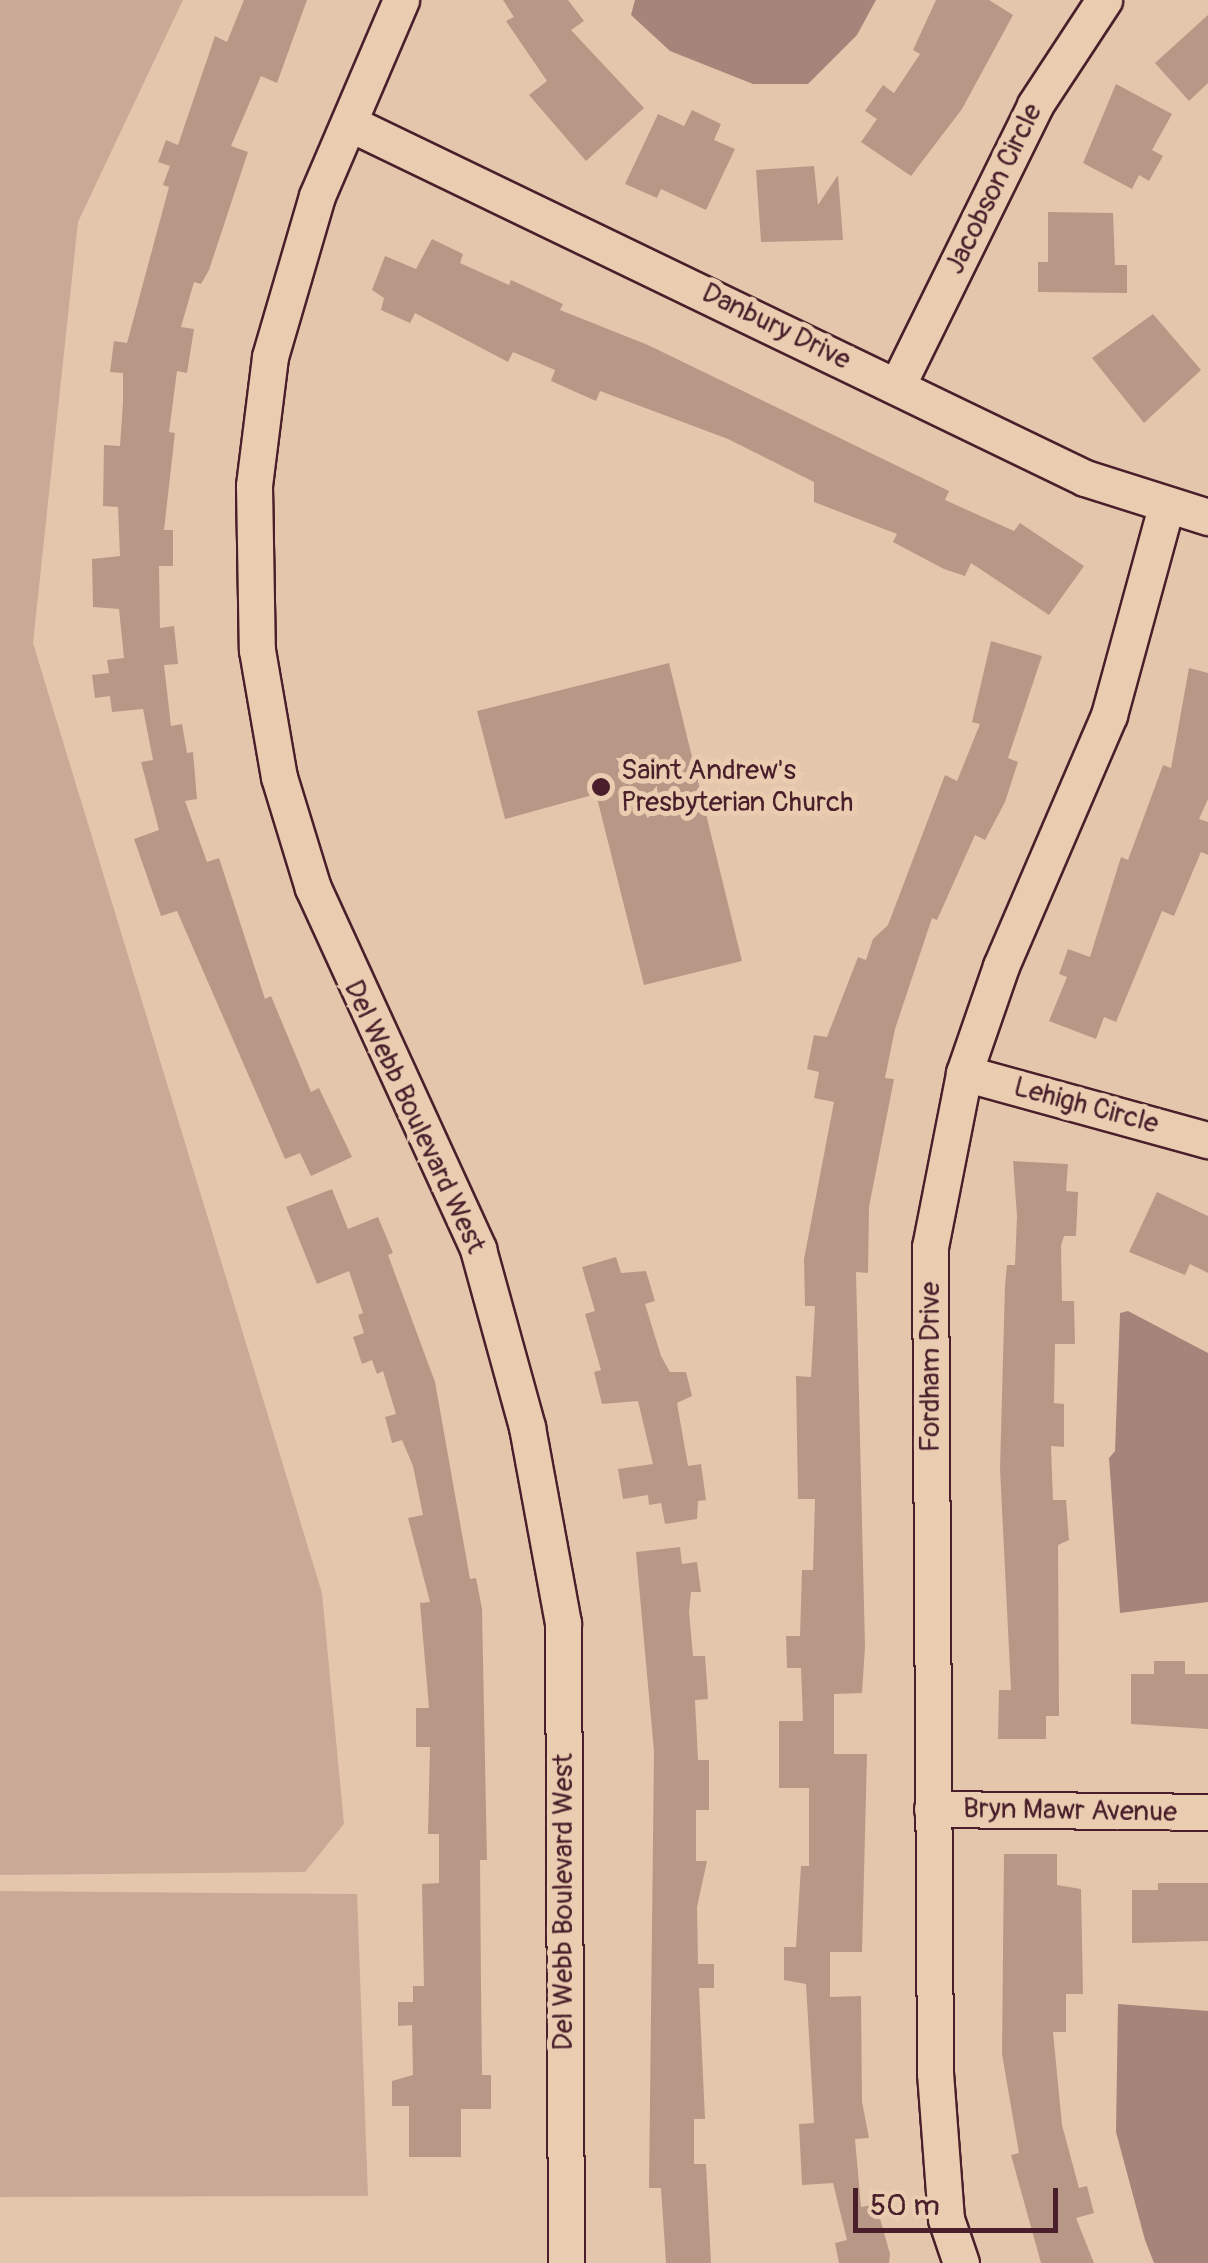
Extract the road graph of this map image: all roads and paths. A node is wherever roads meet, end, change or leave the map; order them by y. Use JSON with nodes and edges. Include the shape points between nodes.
{"nodes":[{"id":1,"x":401,"y":0,"type":"edge"},
{"id":2,"x":1104,"y":0,"type":"edge"},
{"id":3,"x":349,"y":123,"type":"junction"},
{"id":4,"x":897,"y":386,"type":"junction"},
{"id":5,"x":1166,"y":506,"type":"junction"},
{"id":6,"x":1208,"y":518,"type":"edge"},
{"id":7,"x":964,"y":1073,"type":"junction"},
{"id":8,"x":1208,"y":1140,"type":"edge"},
{"id":9,"x":932,"y":1809,"type":"junction"},
{"id":10,"x":1208,"y":1812,"type":"edge"},
{"id":11,"x":566,"y":2263,"type":"edge"},
{"id":12,"x":961,"y":2263,"type":"edge"}],
"edges":[{"from":1,"to":3,"type":"street","name":"Del Webb Boulevard West"},
{"from":2,"to":4,"type":"street","name":"Jacobson Circle","via":[[1035,105]]},
{"from":3,"to":4,"type":"street","name":"Danbury Drive"},
{"from":3,"to":11,"type":"street","name":"Del Webb Boulevard West","via":[[301,240],[270,357],[253,502],[257,650],[275,759],[308,874],[478,1249],[527,1427],[563,1623]]},
{"from":4,"to":5,"type":"street","name":"Danbury Drive","via":[[1085,478]]},
{"from":5,"to":6,"type":"street","name":"Danbury Drive"},
{"from":5,"to":7,"type":"street","name":"Fordham Drive","via":[[1110,715],[1000,966]]},
{"from":7,"to":8,"type":"street","name":"Lehigh Circle"},
{"from":7,"to":9,"type":"street","name":"Fordham Drive","via":[[930,1247]]},
{"from":9,"to":10,"type":"street","name":"Bryn Mawr Avenue"},
{"from":9,"to":12,"type":"street","name":"Fordham Drive","via":[[936,2073],[946,2219]]}]}
